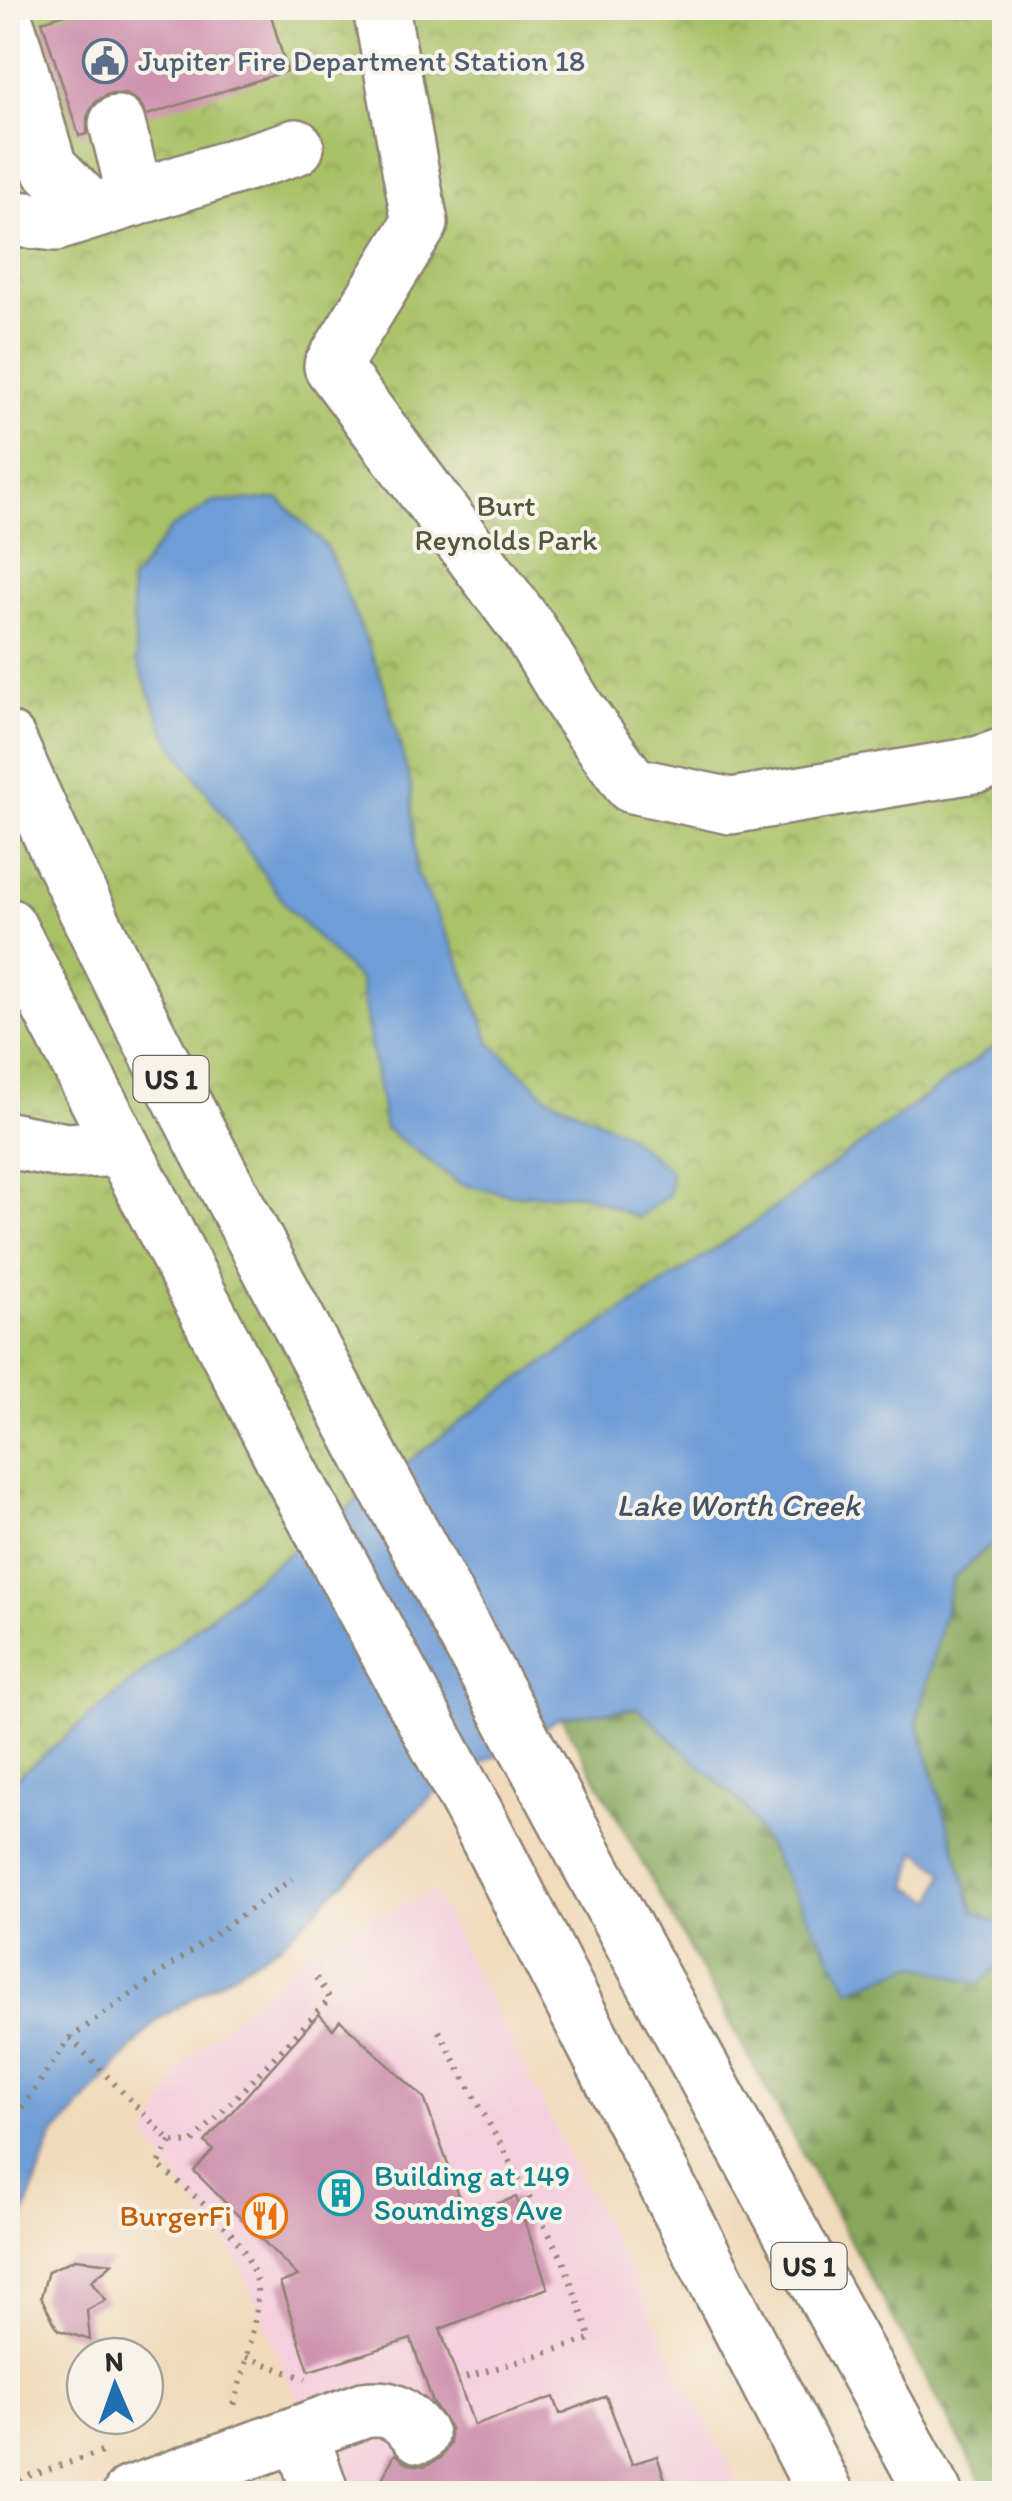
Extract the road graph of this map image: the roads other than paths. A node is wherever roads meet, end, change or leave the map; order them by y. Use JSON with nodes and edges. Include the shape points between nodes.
{"nodes":[{"id":1,"x":381,"y":8,"type":"edge"},
{"id":2,"x":8,"y":29,"type":"edge"},
{"id":3,"x":117,"y":124,"type":"dead end"},
{"id":4,"x":296,"y":147,"type":"dead end"},
{"id":5,"x":114,"y":205,"type":"junction"},
{"id":6,"x":8,"y":218,"type":"edge"},
{"id":7,"x":8,"y":740,"type":"edge"},
{"id":8,"x":1004,"y":756,"type":"edge"},
{"id":9,"x":8,"y":926,"type":"edge"},
{"id":10,"x":8,"y":1140,"type":"edge"},
{"id":11,"x":120,"y":1148,"type":"junction"},
{"id":12,"x":311,"y":2409,"type":"junction"},
{"id":13,"x":420,"y":2435,"type":"dead end"},
{"id":14,"x":131,"y":2494,"type":"edge"},
{"id":15,"x":321,"y":2494,"type":"edge"},
{"id":16,"x":826,"y":2494,"type":"edge"},
{"id":17,"x":934,"y":2494,"type":"edge"}],
"edges":[{"from":1,"to":8,"type":"main road","via":[[420,223],[332,366],[529,630],[632,785],[731,806]]},
{"from":2,"to":5,"type":"main road","via":[[49,167]]},
{"from":3,"to":5,"type":"main road"},
{"from":4,"to":5,"type":"main road"},
{"from":5,"to":6,"type":"main road","via":[[56,223]]},
{"from":7,"to":17,"type":"main road","number":"US 1","via":[[133,1007],[541,1777]]},
{"from":9,"to":11,"type":"main road","number":"US 1"},
{"from":10,"to":11,"type":"main road","via":[[66,1151]]},
{"from":11,"to":16,"type":"main road","number":"US 1","via":[[481,1824]]},
{"from":12,"to":13,"type":"main road","via":[[384,2407],[406,2417]]},
{"from":12,"to":14,"type":"main road"},
{"from":12,"to":15,"type":"main road"}]}
